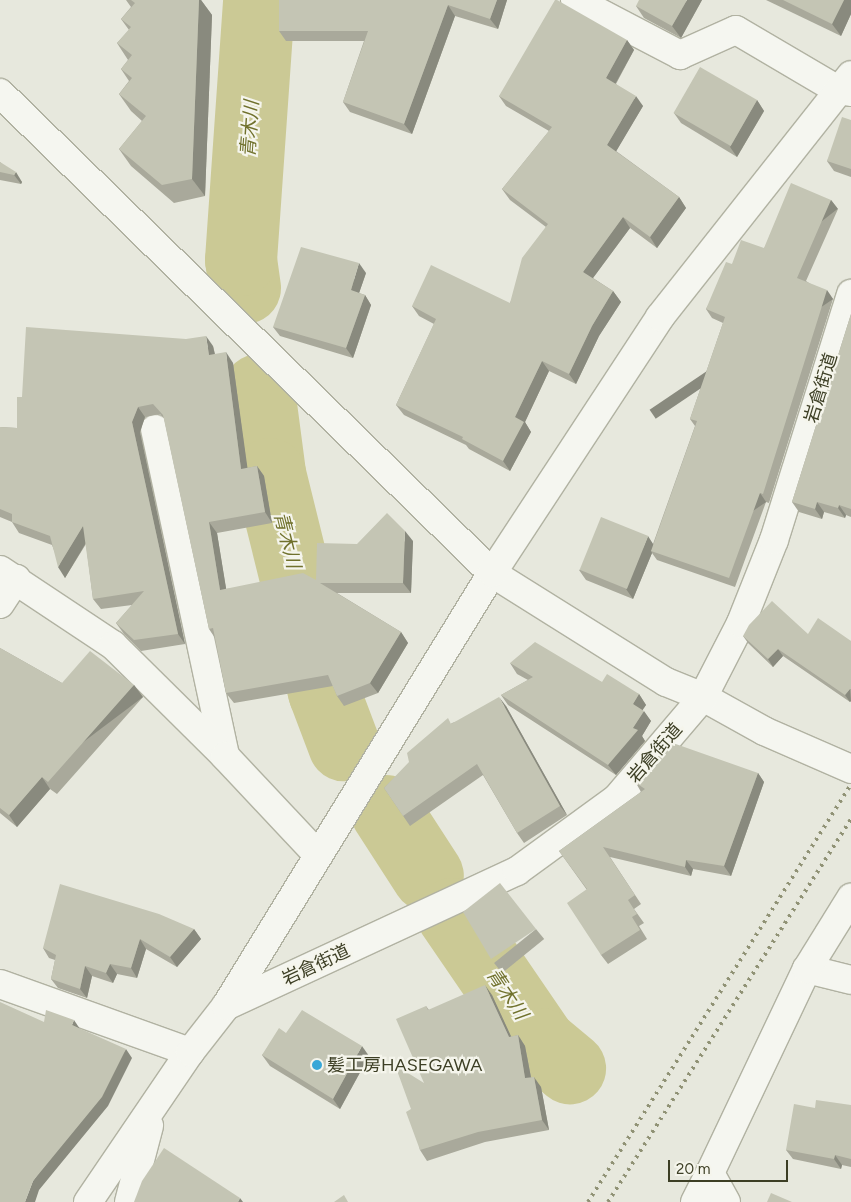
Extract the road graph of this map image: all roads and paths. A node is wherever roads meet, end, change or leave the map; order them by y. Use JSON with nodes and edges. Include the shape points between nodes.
{"nodes":[{"id":1,"x":575,"y":0,"type":"edge"},
{"id":2,"x":847,"y":86,"type":"edge"},
{"id":3,"x":0,"y":92,"type":"edge"},
{"id":4,"x":851,"y":294,"type":"edge"},
{"id":5,"x":155,"y":429,"type":"dead end"},
{"id":6,"x":492,"y":573,"type":"junction"},
{"id":7,"x":8,"y":575,"type":"edge"},
{"id":8,"x":0,"y":604,"type":"edge"},
{"id":9,"x":703,"y":697,"type":"junction"},
{"id":10,"x":225,"y":756,"type":"junction"},
{"id":11,"x":851,"y":769,"type":"edge"},
{"id":12,"x":318,"y":855,"type":"junction"},
{"id":13,"x":851,"y":898,"type":"edge"},
{"id":14,"x":807,"y":969,"type":"junction"},
{"id":15,"x":851,"y":980,"type":"edge"},
{"id":16,"x":0,"y":984,"type":"edge"},
{"id":17,"x":226,"y":1006,"type":"junction"},
{"id":18,"x":190,"y":1052,"type":"junction"},
{"id":19,"x":154,"y":1108,"type":"junction"},
{"id":20,"x":710,"y":1173,"type":"junction"},
{"id":21,"x":88,"y":1202,"type":"edge"},
{"id":22,"x":129,"y":1202,"type":"edge"},
{"id":23,"x":695,"y":1202,"type":"edge"},
{"id":24,"x":726,"y":1202,"type":"edge"}],
"edges":[{"from":1,"to":2,"type":"street","via":[[680,55],[736,30]]},
{"from":2,"to":6,"type":"street","via":[[660,317]]},
{"from":3,"to":6,"type":"street"},
{"from":4,"to":9,"type":"street","name":"岩倉街道","via":[[774,540],[741,623]]},
{"from":5,"to":10,"type":"street"},
{"from":6,"to":9,"type":"street","via":[[666,682]]},
{"from":6,"to":12,"type":"street"},
{"from":7,"to":8,"type":"street"},
{"from":7,"to":10,"type":"street","via":[[113,645]]},
{"from":9,"to":11,"type":"street","via":[[764,731]]},
{"from":9,"to":17,"type":"street","name":"岩倉街道","via":[[617,798],[517,871]]},
{"from":10,"to":12,"type":"street"},
{"from":12,"to":17,"type":"street"},
{"from":13,"to":14,"type":"street"},
{"from":14,"to":15,"type":"street"},
{"from":14,"to":20,"type":"street"},
{"from":16,"to":18,"type":"street"},
{"from":17,"to":18,"type":"street"},
{"from":18,"to":19,"type":"street"},
{"from":19,"to":21,"type":"street"},
{"from":19,"to":22,"type":"street"},
{"from":20,"to":23,"type":"street"},
{"from":20,"to":24,"type":"street"}]}
